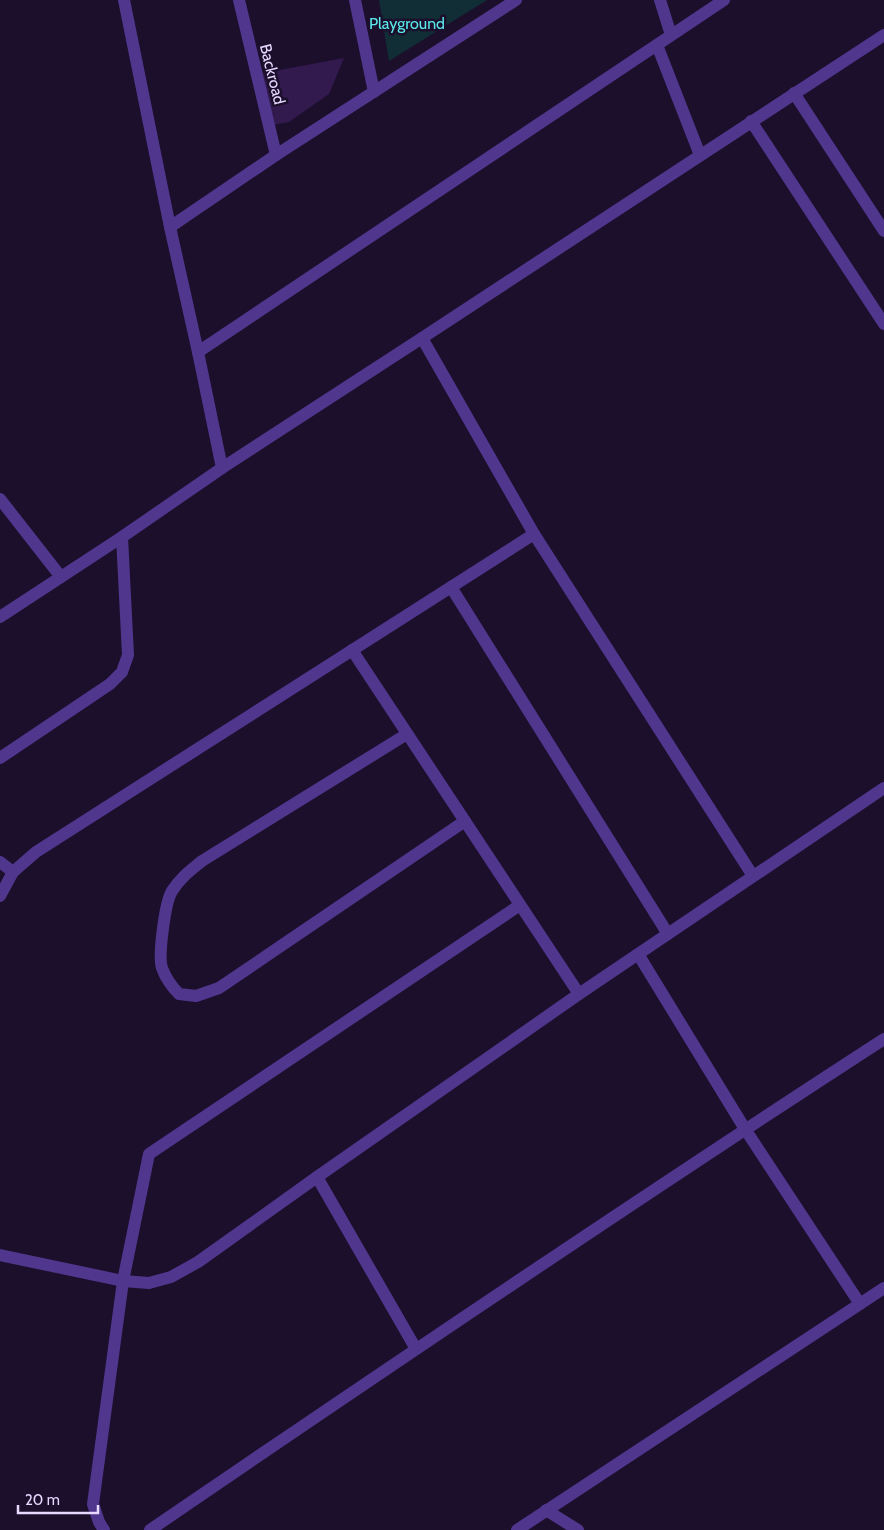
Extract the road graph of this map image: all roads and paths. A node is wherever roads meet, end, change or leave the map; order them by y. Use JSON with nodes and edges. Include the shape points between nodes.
{"nodes":[{"id":1,"x":124,"y":0,"type":"edge"},
{"id":2,"x":239,"y":0,"type":"edge"},
{"id":3,"x":355,"y":0,"type":"edge"},
{"id":4,"x":516,"y":0,"type":"edge"},
{"id":5,"x":660,"y":0,"type":"edge"},
{"id":6,"x":724,"y":0,"type":"edge"},
{"id":7,"x":671,"y":35,"type":"junction"},
{"id":8,"x":884,"y":35,"type":"edge"},
{"id":9,"x":657,"y":46,"type":"junction"},
{"id":10,"x":374,"y":92,"type":"junction"},
{"id":11,"x":794,"y":93,"type":"junction"},
{"id":12,"x":751,"y":121,"type":"junction"},
{"id":13,"x":276,"y":155,"type":"junction"},
{"id":14,"x":700,"y":155,"type":"junction"},
{"id":15,"x":170,"y":227,"type":"junction"},
{"id":16,"x":884,"y":231,"type":"edge"},
{"id":17,"x":884,"y":324,"type":"edge"},
{"id":18,"x":422,"y":338,"type":"junction"},
{"id":19,"x":198,"y":352,"type":"junction"},
{"id":20,"x":222,"y":468,"type":"junction"},
{"id":21,"x":0,"y":499,"type":"edge"},
{"id":22,"x":534,"y":534,"type":"junction"},
{"id":23,"x":122,"y":537,"type":"junction"},
{"id":24,"x":61,"y":577,"type":"junction"},
{"id":25,"x":451,"y":587,"type":"junction"},
{"id":26,"x":0,"y":617,"type":"edge"},
{"id":27,"x":352,"y":650,"type":"junction"},
{"id":28,"x":407,"y":734,"type":"junction"},
{"id":29,"x":0,"y":758,"type":"edge"},
{"id":30,"x":884,"y":788,"type":"edge"},
{"id":31,"x":465,"y":822,"type":"junction"},
{"id":32,"x":0,"y":862,"type":"edge"},
{"id":33,"x":14,"y":872,"type":"junction"},
{"id":34,"x":753,"y":876,"type":"junction"},
{"id":35,"x":0,"y":896,"type":"edge"},
{"id":36,"x":520,"y":905,"type":"junction"},
{"id":37,"x":668,"y":934,"type":"junction"},
{"id":38,"x":638,"y":954,"type":"junction"},
{"id":39,"x":579,"y":994,"type":"junction"},
{"id":40,"x":884,"y":1039,"type":"edge"},
{"id":41,"x":745,"y":1129,"type":"junction"},
{"id":42,"x":317,"y":1177,"type":"junction"},
{"id":43,"x":0,"y":1254,"type":"edge"},
{"id":44,"x":123,"y":1281,"type":"junction"},
{"id":45,"x":884,"y":1288,"type":"edge"},
{"id":46,"x":860,"y":1304,"type":"junction"},
{"id":47,"x":416,"y":1349,"type":"junction"},
{"id":48,"x":546,"y":1510,"type":"junction"},
{"id":49,"x":104,"y":1530,"type":"edge"},
{"id":50,"x":150,"y":1530,"type":"edge"},
{"id":51,"x":517,"y":1530,"type":"edge"},
{"id":52,"x":578,"y":1530,"type":"edge"}],
"edges":[{"from":1,"to":15,"type":"street"},
{"from":2,"to":13,"type":"street","name":"Backroad"},
{"from":3,"to":10,"type":"street"},
{"from":4,"to":10,"type":"street"},
{"from":5,"to":7,"type":"street"},
{"from":6,"to":7,"type":"street"},
{"from":7,"to":9,"type":"street"},
{"from":8,"to":11,"type":"street"},
{"from":9,"to":14,"type":"street"},
{"from":9,"to":19,"type":"street"},
{"from":10,"to":13,"type":"street"},
{"from":11,"to":12,"type":"street"},
{"from":11,"to":16,"type":"street"},
{"from":12,"to":14,"type":"street"},
{"from":12,"to":17,"type":"street"},
{"from":13,"to":15,"type":"street"},
{"from":14,"to":18,"type":"street"},
{"from":15,"to":19,"type":"street"},
{"from":18,"to":20,"type":"street"},
{"from":18,"to":22,"type":"street"},
{"from":19,"to":20,"type":"street"},
{"from":20,"to":23,"type":"street"},
{"from":21,"to":24,"type":"street"},
{"from":22,"to":25,"type":"street"},
{"from":22,"to":34,"type":"street"},
{"from":23,"to":24,"type":"street"},
{"from":23,"to":29,"type":"street","via":[[128,655],[122,672],[110,684]]},
{"from":24,"to":26,"type":"street"},
{"from":25,"to":27,"type":"street"},
{"from":25,"to":37,"type":"street"},
{"from":27,"to":28,"type":"street"},
{"from":27,"to":33,"type":"street","via":[[36,852]]},
{"from":28,"to":31,"type":"street"},
{"from":28,"to":31,"type":"street","via":[[183,876],[170,893],[163,925],[161,966],[170,985],[179,994],[196,996],[220,988]]},
{"from":30,"to":34,"type":"street"},
{"from":31,"to":36,"type":"street"},
{"from":32,"to":33,"type":"street"},
{"from":33,"to":35,"type":"street"},
{"from":34,"to":37,"type":"street"},
{"from":36,"to":39,"type":"street"},
{"from":36,"to":44,"type":"street","via":[[149,1154]]},
{"from":37,"to":38,"type":"street"},
{"from":38,"to":39,"type":"street"},
{"from":38,"to":41,"type":"street"},
{"from":39,"to":42,"type":"street"},
{"from":40,"to":41,"type":"street"},
{"from":41,"to":46,"type":"street"},
{"from":41,"to":47,"type":"street"},
{"from":42,"to":44,"type":"street","via":[[189,1267],[149,1283]]},
{"from":42,"to":47,"type":"street"},
{"from":43,"to":44,"type":"street"},
{"from":44,"to":49,"type":"street","via":[[94,1504]]},
{"from":45,"to":46,"type":"street"},
{"from":46,"to":48,"type":"street"},
{"from":47,"to":50,"type":"street"},
{"from":48,"to":51,"type":"street"},
{"from":48,"to":52,"type":"street"}]}
